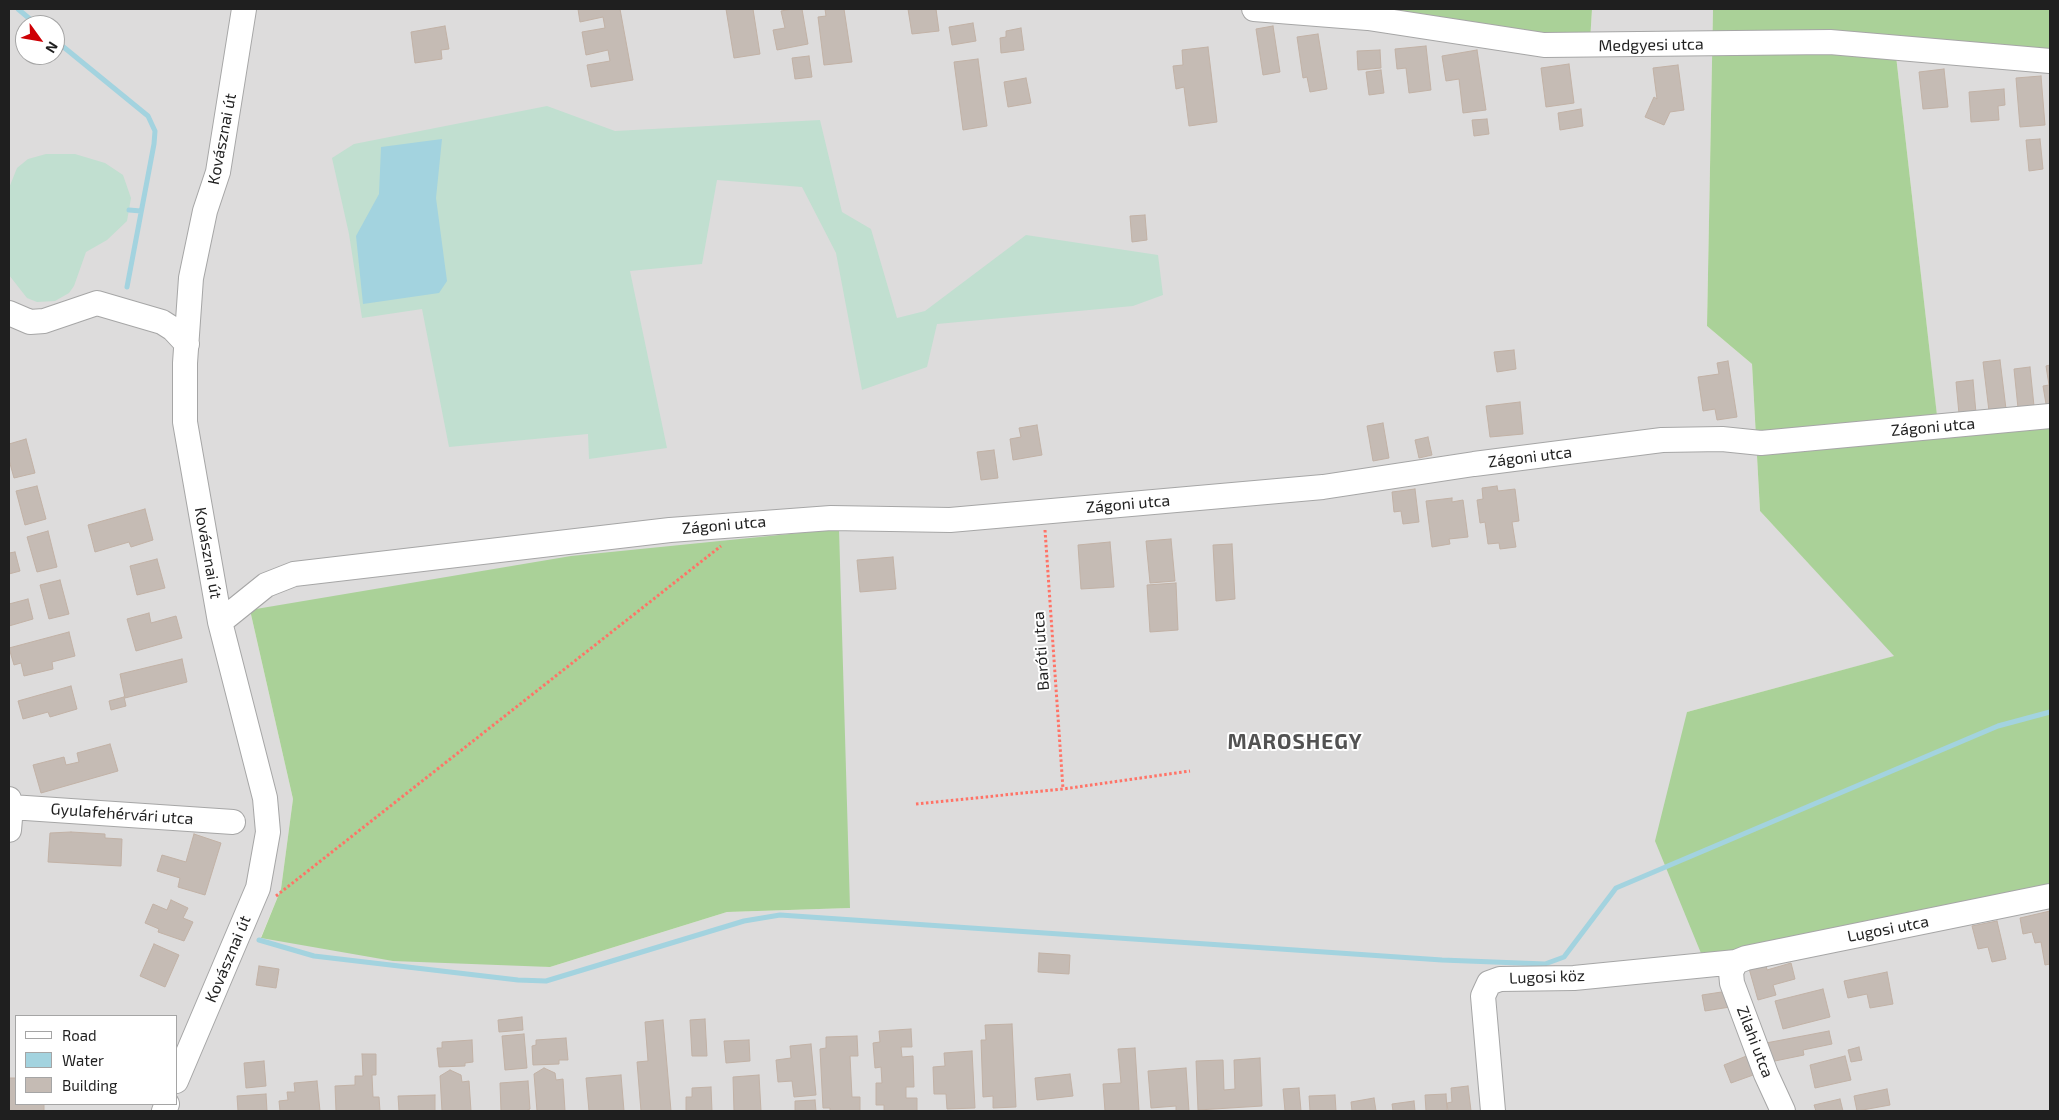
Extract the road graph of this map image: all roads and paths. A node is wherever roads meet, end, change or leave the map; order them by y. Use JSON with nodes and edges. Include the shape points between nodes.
{"nodes":[{"id":1,"x":244,"y":9,"type":"edge"},
{"id":2,"x":1254,"y":9,"type":"edge"},
{"id":3,"x":2050,"y":61,"type":"edge"},
{"id":4,"x":123,"y":294,"type":"dead end"},
{"id":5,"x":9,"y":313,"type":"edge"},
{"id":6,"x":188,"y":318,"type":"junction"},
{"id":7,"x":187,"y":344,"type":"junction"},
{"id":8,"x":2050,"y":416,"type":"edge"},
{"id":9,"x":1044,"y":511,"type":"junction"},
{"id":10,"x":728,"y":541,"type":"dead end"},
{"id":11,"x":220,"y":622,"type":"junction"},
{"id":12,"x":1190,"y":771,"type":"dead end"},
{"id":13,"x":1062,"y":789,"type":"junction"},
{"id":14,"x":10,"y":803,"type":"edge"},
{"id":15,"x":916,"y":804,"type":"dead end"},
{"id":16,"x":233,"y":822,"type":"dead end"},
{"id":17,"x":9,"y":830,"type":"edge"},
{"id":18,"x":2050,"y":896,"type":"edge"},
{"id":19,"x":275,"y":897,"type":"dead end"},
{"id":20,"x":1733,"y":967,"type":"junction"},
{"id":21,"x":178,"y":1076,"type":"edge"},
{"id":22,"x":1493,"y":1111,"type":"edge"},
{"id":23,"x":1783,"y":1111,"type":"edge"}],
"edges":[{"from":1,"to":6,"type":"street","name":"Kovásznai út","via":[[218,172],[205,211],[191,278]]},
{"from":2,"to":3,"type":"street","name":"Medgyesi utca","via":[[1368,18],[1544,45],[1830,42]]},
{"from":4,"to":6,"type":"street"},
{"from":5,"to":7,"type":"street","via":[[30,322],[44,321],[97,303],[162,322]]},
{"from":6,"to":7,"type":"street","name":"Kovásznai út"},
{"from":7,"to":11,"type":"street","name":"Kovásznai út","via":[[186,422]]},
{"from":8,"to":9,"type":"street","name":"Zágoni utca","via":[[1761,443],[1722,438],[1662,440],[1323,487]]},
{"from":9,"to":11,"type":"street","name":"Zágoni utca","via":[[950,520],[831,518],[768,521],[294,574],[266,584]]},
{"from":9,"to":13,"type":"path","name":"Baróti utca"},
{"from":10,"to":19,"type":"path"},
{"from":11,"to":21,"type":"street","name":"Kovásznai út","via":[[265,798],[268,832],[258,888]]},
{"from":12,"to":13,"type":"path"},
{"from":13,"to":15,"type":"path"},
{"from":14,"to":16,"type":"street","name":"Gyulafehérvári utca"},
{"from":14,"to":17,"type":"street","name":"Gyulafehérvári utca"},
{"from":18,"to":20,"type":"street","name":"Lugosi utca","via":[[1746,958]]},
{"from":20,"to":22,"type":"street","name":"Lugosi köz","via":[[1574,978],[1500,979],[1489,983],[1483,996]]},
{"from":20,"to":23,"type":"street","name":"Zilahi utca","via":[[1732,983]]}]}
